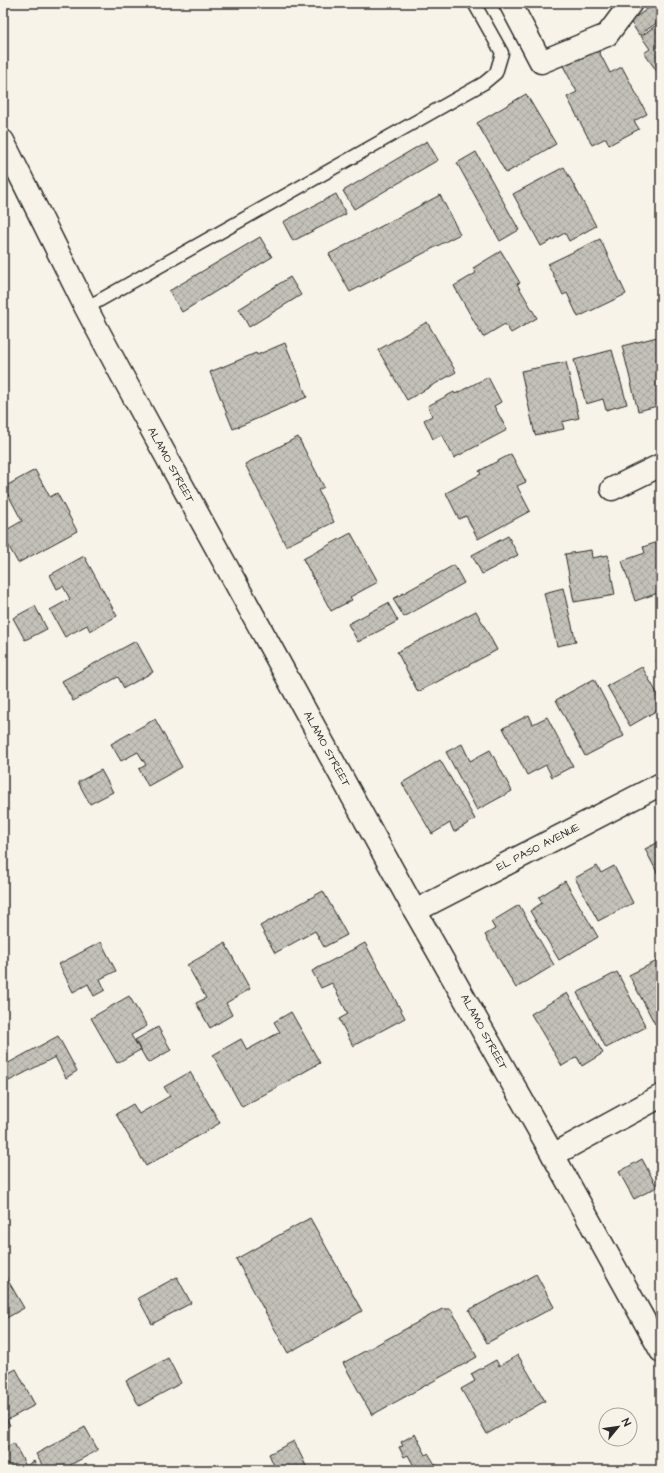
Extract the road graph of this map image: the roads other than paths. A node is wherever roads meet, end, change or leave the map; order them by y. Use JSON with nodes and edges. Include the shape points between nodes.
{"nodes":[{"id":1,"x":474,"y":3,"type":"edge"},
{"id":2,"x":510,"y":3,"type":"edge"},
{"id":3,"x":632,"y":3,"type":"edge"},
{"id":4,"x":3,"y":141,"type":"edge"},
{"id":5,"x":86,"y":308,"type":"junction"},
{"id":6,"x":661,"y":465,"type":"edge"},
{"id":7,"x":612,"y":489,"type":"dead end"},
{"id":8,"x":661,"y":784,"type":"edge"},
{"id":9,"x":415,"y":911,"type":"junction"},
{"id":10,"x":661,"y":1096,"type":"edge"},
{"id":11,"x":553,"y":1155,"type":"junction"},
{"id":12,"x":661,"y":1351,"type":"edge"}],
"edges":[{"from":1,"to":5,"type":"lane","via":[[502,53],[496,73],[484,83]]},
{"from":2,"to":3,"type":"main road","via":[[541,62],[607,35]]},
{"from":4,"to":5,"type":"main road","name":"ALAMO STREET"},
{"from":5,"to":9,"type":"main road","name":"ALAMO STREET"},
{"from":6,"to":7,"type":"main road"},
{"from":8,"to":9,"type":"main road","name":"EL PASO AVENUE"},
{"from":9,"to":11,"type":"main road","name":"ALAMO STREET"},
{"from":10,"to":11,"type":"main road"},
{"from":11,"to":12,"type":"main road","name":"ALAMO STREET"}]}
